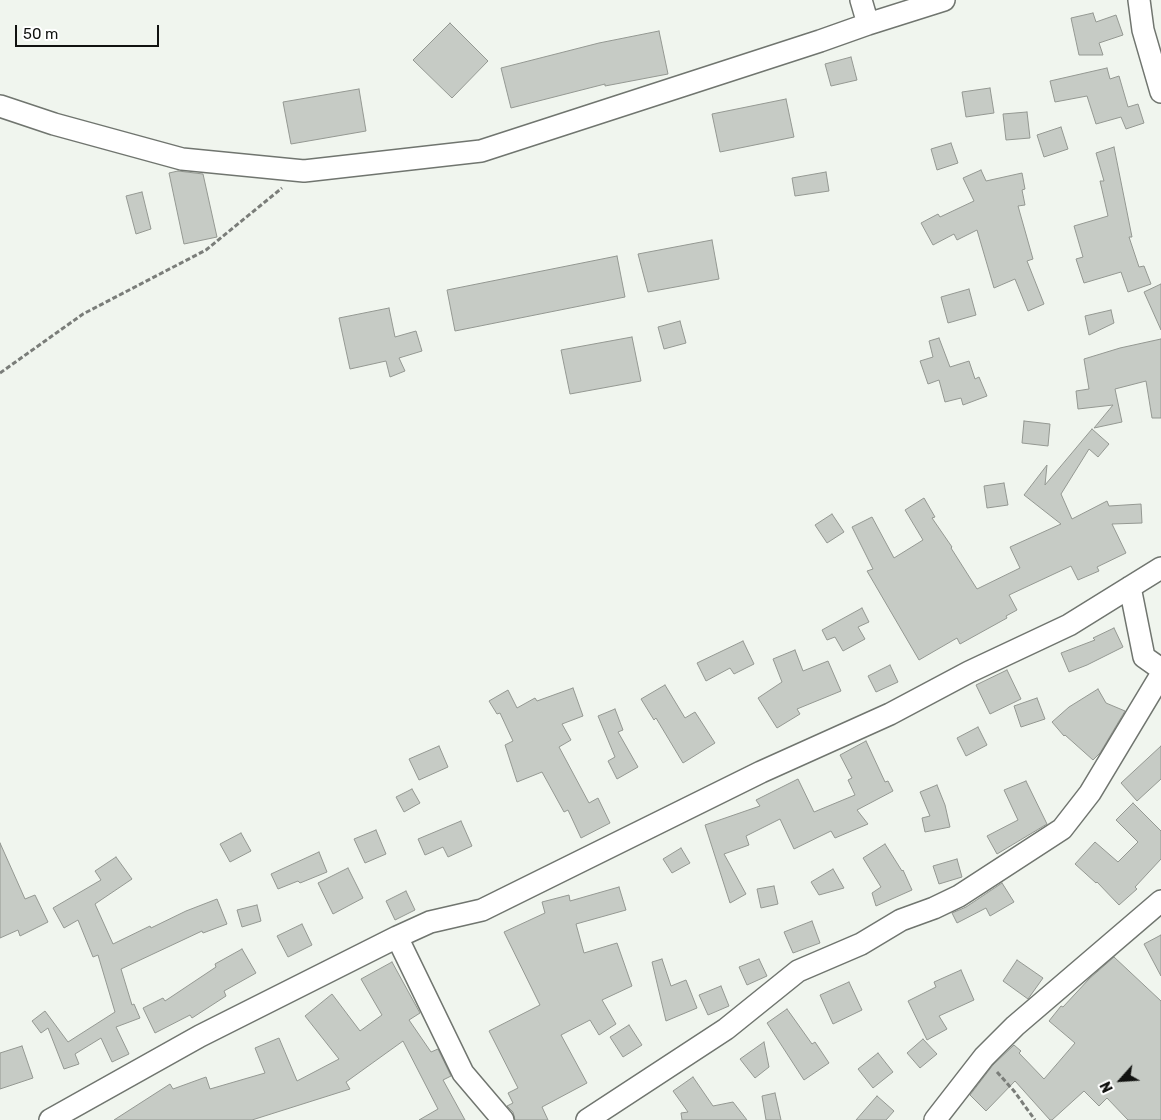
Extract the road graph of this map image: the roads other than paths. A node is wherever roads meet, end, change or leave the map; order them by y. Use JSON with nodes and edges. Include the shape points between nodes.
{"nodes":[{"id":1,"x":861,"y":0,"type":"edge"},
{"id":2,"x":944,"y":0,"type":"edge"},
{"id":3,"x":1140,"y":0,"type":"edge"},
{"id":4,"x":868,"y":24,"type":"junction"},
{"id":5,"x":1161,"y":92,"type":"edge"},
{"id":6,"x":0,"y":106,"type":"edge"},
{"id":7,"x":1161,"y":568,"type":"edge"},
{"id":8,"x":1130,"y":588,"type":"junction"},
{"id":9,"x":1161,"y":669,"type":"edge"},
{"id":10,"x":1161,"y":675,"type":"edge"},
{"id":11,"x":1161,"y":901,"type":"edge"},
{"id":12,"x":397,"y":937,"type":"junction"},
{"id":13,"x":56,"y":1119,"type":"edge"},
{"id":14,"x":503,"y":1120,"type":"edge"},
{"id":15,"x":587,"y":1120,"type":"edge"},
{"id":16,"x":935,"y":1120,"type":"edge"}],
"edges":[{"from":1,"to":4,"type":"street"},
{"from":2,"to":4,"type":"street"},
{"from":3,"to":5,"type":"street","via":[[1143,30]]},
{"from":4,"to":6,"type":"street","via":[[481,151],[304,170],[182,159]]},
{"from":7,"to":8,"type":"street"},
{"from":8,"to":9,"type":"street","via":[[1144,657]]},
{"from":8,"to":12,"type":"street","via":[[1069,625],[890,714],[761,772],[482,910],[430,922]]},
{"from":10,"to":15,"type":"street","via":[[1090,793],[1062,829],[959,896],[901,920],[861,944],[798,972],[726,1028]]},
{"from":11,"to":16,"type":"street","via":[[1015,1026],[984,1057]]},
{"from":12,"to":13,"type":"street","via":[[200,1036]]},
{"from":12,"to":14,"type":"street","via":[[462,1073]]}]}
